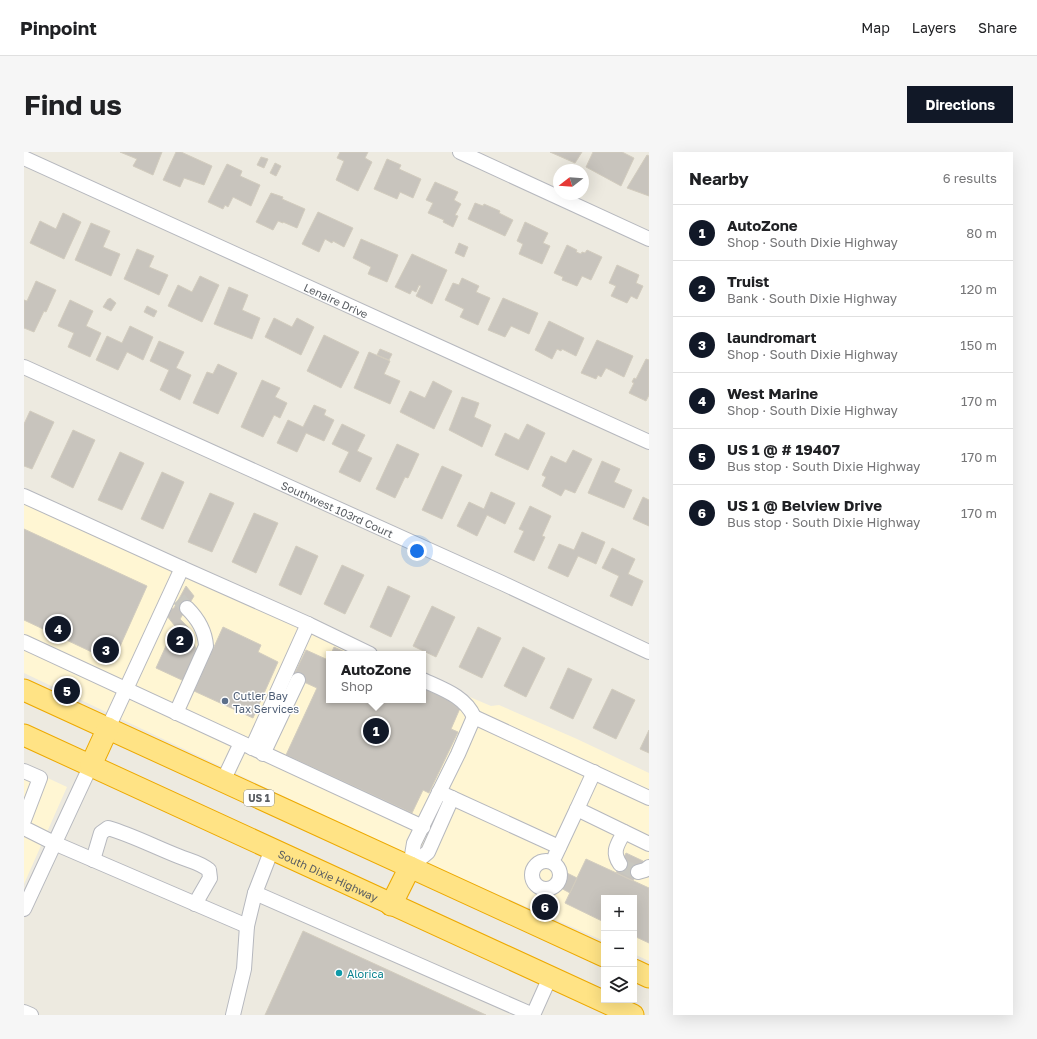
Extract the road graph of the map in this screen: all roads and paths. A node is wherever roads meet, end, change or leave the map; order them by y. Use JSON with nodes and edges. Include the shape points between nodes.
{"nodes":[{"id":1,"x":460,"y":152,"type":"edge"},
{"id":2,"x":24,"y":158,"type":"edge"},
{"id":3,"x":649,"y":239,"type":"edge"},
{"id":4,"x":24,"y":367,"type":"edge"},
{"id":5,"x":649,"y":442,"type":"edge"},
{"id":6,"x":24,"y":496,"type":"edge"},
{"id":7,"x":182,"y":568,"type":"junction"},
{"id":8,"x":178,"y":601,"type":"junction"},
{"id":9,"x":308,"y":624,"type":"junction"},
{"id":10,"x":24,"y":642,"type":"edge"},
{"id":11,"x":364,"y":651,"type":"edge"},
{"id":12,"x":649,"y":652,"type":"edge"},
{"id":13,"x":301,"y":681,"type":"dead end"},
{"id":14,"x":426,"y":681,"type":"edge"},
{"id":15,"x":126,"y":689,"type":"junction"},
{"id":16,"x":24,"y":690,"type":"edge"},
{"id":17,"x":176,"y":713,"type":"junction"},
{"id":18,"x":474,"y":717,"type":"junction"},
{"id":19,"x":108,"y":728,"type":"junction"},
{"id":20,"x":24,"y":735,"type":"edge"},
{"id":21,"x":257,"y":751,"type":"junction"},
{"id":22,"x":91,"y":765,"type":"junction"},
{"id":23,"x":24,"y":771,"type":"edge"},
{"id":24,"x":594,"y":772,"type":"junction"},
{"id":25,"x":223,"y":781,"type":"junction"},
{"id":26,"x":446,"y":795,"type":"junction"},
{"id":27,"x":649,"y":798,"type":"edge"},
{"id":28,"x":577,"y":809,"type":"junction"},
{"id":29,"x":24,"y":820,"type":"edge"},
{"id":30,"x":423,"y":827,"type":"junction"},
{"id":31,"x":24,"y":828,"type":"edge"},
{"id":32,"x":624,"y":832,"type":"junction"},
{"id":33,"x":54,"y":843,"type":"junction"},
{"id":34,"x":649,"y":844,"type":"edge"},
{"id":35,"x":559,"y":847,"type":"junction"},
{"id":36,"x":272,"y":849,"type":"junction"},
{"id":37,"x":93,"y":860,"type":"junction"},
{"id":38,"x":552,"y":862,"type":"dead end"},
{"id":39,"x":620,"y":864,"type":"dead end"},
{"id":40,"x":410,"y":867,"type":"junction"},
{"id":41,"x":255,"y":893,"type":"junction"},
{"id":42,"x":195,"y":904,"type":"junction"},
{"id":43,"x":391,"y":905,"type":"junction"},
{"id":44,"x":24,"y":909,"type":"edge"},
{"id":45,"x":247,"y":926,"type":"junction"},
{"id":46,"x":601,"y":955,"type":"edge"},
{"id":47,"x":637,"y":971,"type":"edge"},
{"id":48,"x":550,"y":977,"type":"junction"},
{"id":49,"x":649,"y":977,"type":"edge"},
{"id":50,"x":24,"y":1012,"type":"edge"},
{"id":51,"x":31,"y":1015,"type":"edge"},
{"id":52,"x":233,"y":1015,"type":"edge"},
{"id":53,"x":533,"y":1015,"type":"edge"},
{"id":54,"x":633,"y":1015,"type":"edge"}],
"edges":[{"from":1,"to":3,"type":"street"},
{"from":2,"to":5,"type":"street","name":"Lenaire Drive"},
{"from":4,"to":12,"type":"street","name":"Southwest 103rd Court"},
{"from":6,"to":7,"type":"street"},
{"from":7,"to":8,"type":"street"},
{"from":7,"to":9,"type":"street"},
{"from":8,"to":15,"type":"street"},
{"from":8,"to":17,"type":"street","via":[[194,616],[205,635],[206,646]]},
{"from":9,"to":11,"type":"street"},
{"from":9,"to":21,"type":"street"},
{"from":10,"to":15,"type":"street"},
{"from":13,"to":21,"type":"street"},
{"from":14,"to":18,"type":"street","via":[[458,697]]},
{"from":15,"to":17,"type":"street"},
{"from":15,"to":19,"type":"street"},
{"from":16,"to":19,"type":"highway","number":"US 1"},
{"from":17,"to":21,"type":"street"},
{"from":18,"to":24,"type":"street"},
{"from":18,"to":26,"type":"street","via":[[458,754]]},
{"from":19,"to":22,"type":"highway"},
{"from":19,"to":25,"type":"highway","number":"US 1"},
{"from":20,"to":22,"type":"highway","name":"South Dixie Highway"},
{"from":21,"to":25,"type":"street"},
{"from":21,"to":30,"type":"street"},
{"from":22,"to":33,"type":"street"},
{"from":22,"to":36,"type":"highway","name":"South Dixie Highway"},
{"from":23,"to":29,"type":"street","via":[[40,778]]},
{"from":24,"to":27,"type":"street"},
{"from":24,"to":28,"type":"street"},
{"from":25,"to":40,"type":"highway","number":"US 1"},
{"from":26,"to":30,"type":"street"},
{"from":26,"to":35,"type":"street"},
{"from":26,"to":40,"type":"street","via":[[428,852]]},
{"from":28,"to":32,"type":"street"},
{"from":28,"to":35,"type":"street"},
{"from":30,"to":40,"type":"street","via":[[414,843]]},
{"from":31,"to":33,"type":"street"},
{"from":32,"to":34,"type":"street"},
{"from":32,"to":39,"type":"street","via":[[615,854]]},
{"from":33,"to":37,"type":"street"},
{"from":33,"to":44,"type":"street"},
{"from":35,"to":38,"type":"street"},
{"from":36,"to":41,"type":"street"},
{"from":36,"to":43,"type":"highway","name":"South Dixie Highway"},
{"from":37,"to":42,"type":"street"},
{"from":37,"to":42,"type":"street","via":[[101,833],[108,828],[201,863],[209,870],[210,878]]},
{"from":40,"to":43,"type":"highway"},
{"from":40,"to":46,"type":"highway","number":"US 1"},
{"from":41,"to":45,"type":"street"},
{"from":41,"to":53,"type":"street"},
{"from":42,"to":45,"type":"street"},
{"from":43,"to":48,"type":"highway","name":"South Dixie Highway"},
{"from":45,"to":52,"type":"street","via":[[244,969]]},
{"from":47,"to":49,"type":"highway"},
{"from":48,"to":53,"type":"street"},
{"from":48,"to":54,"type":"highway","name":"South Dixie Highway"},
{"from":50,"to":51,"type":"street"}]}
